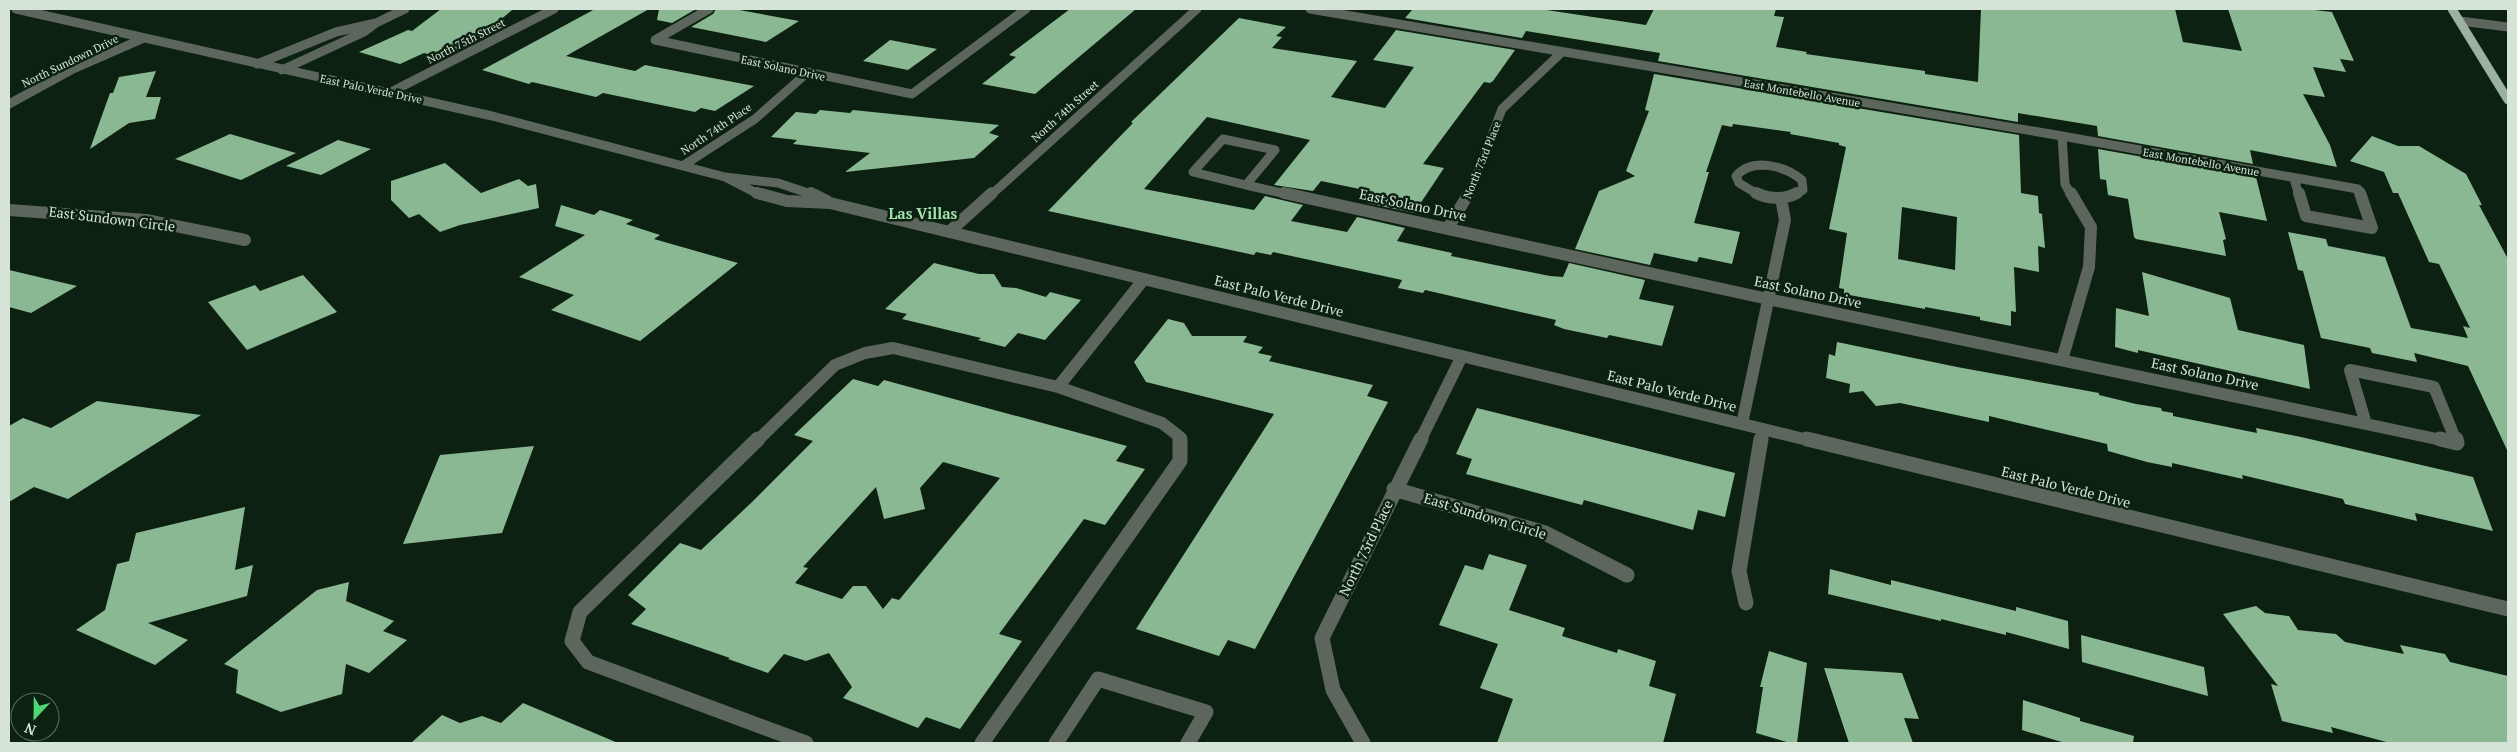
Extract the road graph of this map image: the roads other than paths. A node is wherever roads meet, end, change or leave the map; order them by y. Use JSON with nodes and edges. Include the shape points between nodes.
{"nodes":[{"id":1,"x":16,"y":9,"type":"edge"},
{"id":2,"x":405,"y":9,"type":"edge"},
{"id":3,"x":554,"y":9,"type":"edge"},
{"id":4,"x":709,"y":9,"type":"edge"},
{"id":5,"x":1026,"y":9,"type":"edge"},
{"id":6,"x":1197,"y":9,"type":"edge"},
{"id":7,"x":1310,"y":9,"type":"edge"},
{"id":8,"x":2452,"y":9,"type":"edge"},
{"id":9,"x":2460,"y":21,"type":"junction"},
{"id":10,"x":376,"y":23,"type":"junction"},
{"id":11,"x":2508,"y":27,"type":"edge"},
{"id":12,"x":142,"y":38,"type":"junction"},
{"id":13,"x":1562,"y":52,"type":"junction"},
{"id":14,"x":257,"y":64,"type":"junction"},
{"id":15,"x":282,"y":70,"type":"junction"},
{"id":16,"x":807,"y":73,"type":"junction"},
{"id":17,"x":389,"y":93,"type":"junction"},
{"id":18,"x":2508,"y":100,"type":"edge"},
{"id":19,"x":9,"y":104,"type":"edge"},
{"id":20,"x":2062,"y":136,"type":"junction"},
{"id":21,"x":684,"y":165,"type":"junction"},
{"id":22,"x":725,"y":176,"type":"junction"},
{"id":23,"x":2294,"y":178,"type":"junction"},
{"id":24,"x":1246,"y":185,"type":"junction"},
{"id":25,"x":1781,"y":198,"type":"junction"},
{"id":26,"x":830,"y":203,"type":"junction"},
{"id":27,"x":9,"y":210,"type":"edge"},
{"id":28,"x":1448,"y":228,"type":"junction"},
{"id":29,"x":949,"y":232,"type":"junction"},
{"id":30,"x":245,"y":240,"type":"dead end"},
{"id":31,"x":1144,"y":278,"type":"junction"},
{"id":32,"x":1768,"y":299,"type":"junction"},
{"id":33,"x":1462,"y":356,"type":"junction"},
{"id":34,"x":2062,"y":360,"type":"junction"},
{"id":35,"x":1058,"y":387,"type":"junction"},
{"id":36,"x":1742,"y":424,"type":"junction"},
{"id":37,"x":2366,"y":424,"type":"junction"},
{"id":38,"x":1763,"y":429,"type":"junction"},
{"id":39,"x":1394,"y":488,"type":"junction"},
{"id":40,"x":1627,"y":575,"type":"dead end"},
{"id":41,"x":1746,"y":603,"type":"dead end"},
{"id":42,"x":2508,"y":610,"type":"edge"},
{"id":43,"x":806,"y":743,"type":"edge"},
{"id":44,"x":982,"y":743,"type":"edge"},
{"id":45,"x":1056,"y":743,"type":"edge"},
{"id":46,"x":1188,"y":743,"type":"edge"},
{"id":47,"x":1363,"y":743,"type":"edge"}],
"edges":[{"from":1,"to":12,"type":"street","name":"East Palo Verde Drive"},
{"from":2,"to":10,"type":"street"},
{"from":3,"to":17,"type":"street","name":"North 75th Street"},
{"from":4,"to":16,"type":"street","name":"East Solano Drive","via":[[655,40]]},
{"from":5,"to":16,"type":"street","name":"East Solano Drive","via":[[912,94]]},
{"from":6,"to":29,"type":"street","name":"North 74th Street"},
{"from":7,"to":13,"type":"street","name":"East Montebello Avenue"},
{"from":8,"to":9,"type":"main road"},
{"from":9,"to":11,"type":"street"},
{"from":9,"to":18,"type":"main road"},
{"from":10,"to":14,"type":"street","via":[[336,32]]},
{"from":10,"to":15,"type":"street","via":[[364,32]]},
{"from":12,"to":14,"type":"street","name":"East Palo Verde Drive"},
{"from":12,"to":19,"type":"street","name":"North Sundown Drive","via":[[71,70]]},
{"from":13,"to":20,"type":"street","name":"East Montebello Avenue"},
{"from":13,"to":28,"type":"street","name":"North 73rd Place","via":[[1502,109],[1468,197]]},
{"from":14,"to":15,"type":"street","name":"East Palo Verde Drive"},
{"from":15,"to":17,"type":"street","name":"East Palo Verde Drive"},
{"from":16,"to":21,"type":"street","name":"North 74th Place","via":[[756,119]]},
{"from":17,"to":21,"type":"street","name":"East Palo Verde Drive"},
{"from":20,"to":23,"type":"street","name":"East Montebello Avenue"},
{"from":20,"to":34,"type":"street","via":[[2065,184],[2091,226],[2089,267]]},
{"from":21,"to":22,"type":"street","name":"East Palo Verde Drive"},
{"from":22,"to":26,"type":"street","name":"East Palo Verde Drive","via":[[759,178],[800,188]]},
{"from":22,"to":26,"type":"street","name":"East Palo Verde Drive","via":[[746,191],[790,202]]},
{"from":23,"to":23,"type":"street","name":"East Montebello Avenue","via":[[2306,216],[2372,228],[2358,189]]},
{"from":24,"to":24,"type":"street","name":"East Solano Drive","via":[[1275,150],[1223,139],[1193,172]]},
{"from":24,"to":28,"type":"street","name":"East Solano Drive"},
{"from":25,"to":25,"type":"street","via":[[1803,190],[1802,180],[1797,175],[1758,165],[1736,174],[1736,180],[1747,191]]},
{"from":25,"to":32,"type":"street","via":[[1785,220]]},
{"from":26,"to":29,"type":"street","name":"East Palo Verde Drive"},
{"from":27,"to":30,"type":"street","name":"East Sundown Circle","via":[[146,220]]},
{"from":28,"to":32,"type":"street","name":"East Solano Drive"},
{"from":29,"to":31,"type":"street","name":"East Palo Verde Drive"},
{"from":31,"to":33,"type":"street","name":"East Palo Verde Drive"},
{"from":31,"to":35,"type":"street"},
{"from":32,"to":34,"type":"street","name":"East Solano Drive"},
{"from":32,"to":36,"type":"street"},
{"from":33,"to":36,"type":"street","name":"East Palo Verde Drive"},
{"from":33,"to":39,"type":"street","name":"North 73rd Place"},
{"from":34,"to":37,"type":"street","name":"East Solano Drive"},
{"from":35,"to":43,"type":"street","via":[[893,348],[865,352],[835,365],[580,612],[572,641],[588,662]]},
{"from":35,"to":44,"type":"street","via":[[1162,423],[1180,437],[1180,462]]},
{"from":36,"to":38,"type":"street","name":"East Palo Verde Drive"},
{"from":37,"to":37,"type":"street","name":"East Solano Drive","via":[[2411,433],[2457,442],[2434,387],[2350,370]]},
{"from":38,"to":41,"type":"street","via":[[1739,571]]},
{"from":38,"to":42,"type":"street","name":"East Palo Verde Drive"},
{"from":39,"to":40,"type":"street","name":"East Sundown Circle","via":[[1545,533]]},
{"from":39,"to":47,"type":"street","name":"North 73rd Place","via":[[1322,638],[1333,690]]},
{"from":45,"to":46,"type":"street","via":[[1098,679],[1206,712]]}]}
